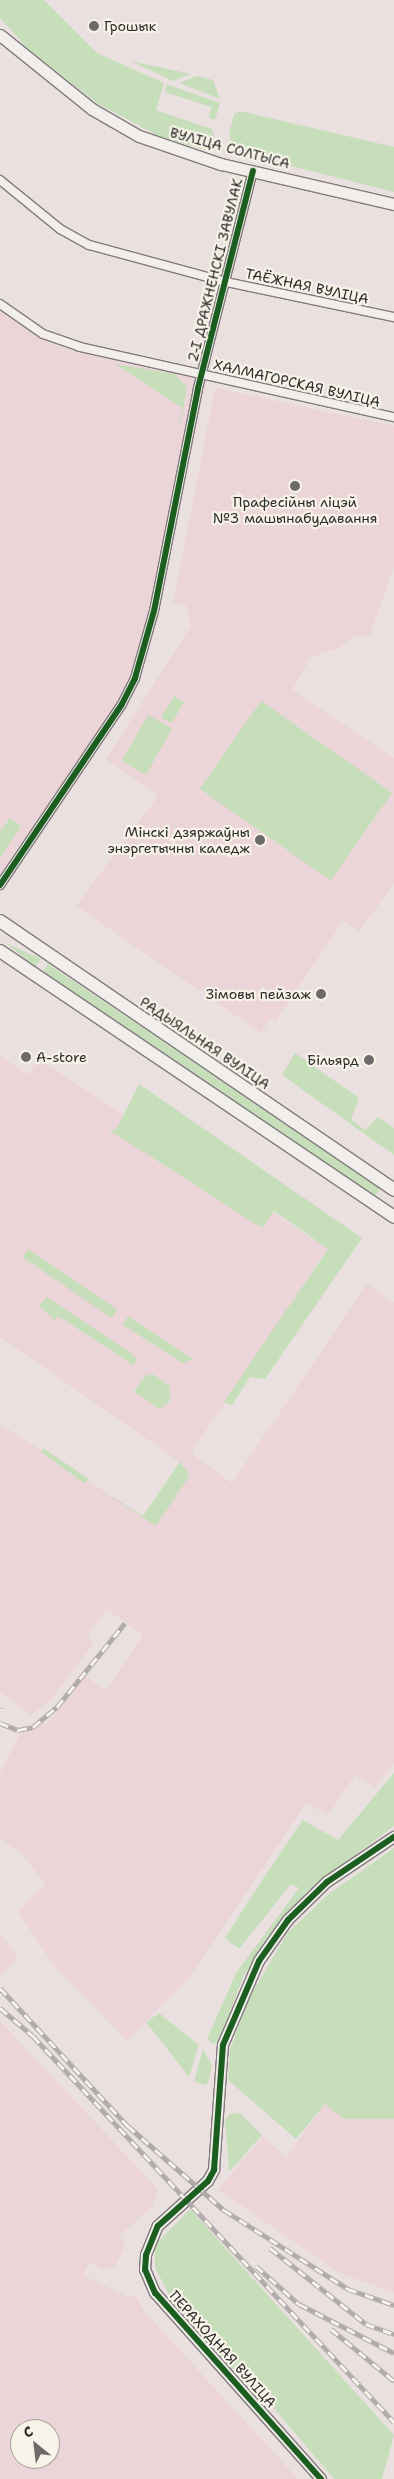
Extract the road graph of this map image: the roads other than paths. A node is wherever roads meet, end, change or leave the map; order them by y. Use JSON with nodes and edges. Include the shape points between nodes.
{"nodes":[{"id":1,"x":0,"y":35,"type":"edge"},
{"id":2,"x":252,"y":171,"type":"junction"},
{"id":3,"x":0,"y":180,"type":"edge"},
{"id":4,"x":394,"y":204,"type":"edge"},
{"id":5,"x":226,"y":282,"type":"junction"},
{"id":6,"x":0,"y":304,"type":"edge"},
{"id":7,"x":394,"y":317,"type":"edge"},
{"id":8,"x":202,"y":374,"type":"junction"},
{"id":9,"x":394,"y":418,"type":"edge"},
{"id":10,"x":0,"y":885,"type":"edge"},
{"id":11,"x":0,"y":921,"type":"edge"},
{"id":12,"x":0,"y":951,"type":"edge"},
{"id":13,"x":394,"y":1190,"type":"edge"},
{"id":14,"x":394,"y":1217,"type":"edge"},
{"id":15,"x":394,"y":1837,"type":"edge"},
{"id":16,"x":321,"y":2479,"type":"edge"}],
"edges":[{"from":1,"to":2,"type":"main road","name":"ВУЛІЦА СОЛТЫСА","via":[[117,125],[186,154]]},
{"from":2,"to":4,"type":"main road","name":"ВУЛІЦА СОЛТЫСА"},
{"from":2,"to":5,"type":"street","name":"2-І ДРАЖНЕНСКІ ЗАВУЛАК"},
{"from":3,"to":5,"type":"street","name":"ТАЁЖНАЯ ВУЛІЦА","via":[[60,229],[89,246]]},
{"from":5,"to":7,"type":"street","name":"ТАЁЖНАЯ ВУЛІЦА"},
{"from":5,"to":8,"type":"street","name":"2-І ДРАЖНЕНСКІ ЗАВУЛАК"},
{"from":6,"to":8,"type":"street","name":"ХАЛМАГОРСКАЯ ВУЛІЦА","via":[[56,340]]},
{"from":8,"to":9,"type":"street","name":"ХАЛМАГОРСКАЯ ВУЛІЦА"},
{"from":8,"to":10,"type":"street","name":"2-І ДРАЖНЕНСКІ ЗАВУЛАК","via":[[154,610],[135,678],[122,704]]},
{"from":11,"to":13,"type":"main road","name":"РАДЫЯЛЬНАЯ ВУЛІЦА"},
{"from":12,"to":14,"type":"main road"},
{"from":15,"to":16,"type":"street","name":"ПЕРАХОДНАЯ ВУЛІЦА","via":[[326,1882],[288,1920],[259,1961],[223,2045],[214,2170],[208,2181],[197,2186],[158,2226],[146,2255],[145,2270],[155,2293]]}]}
